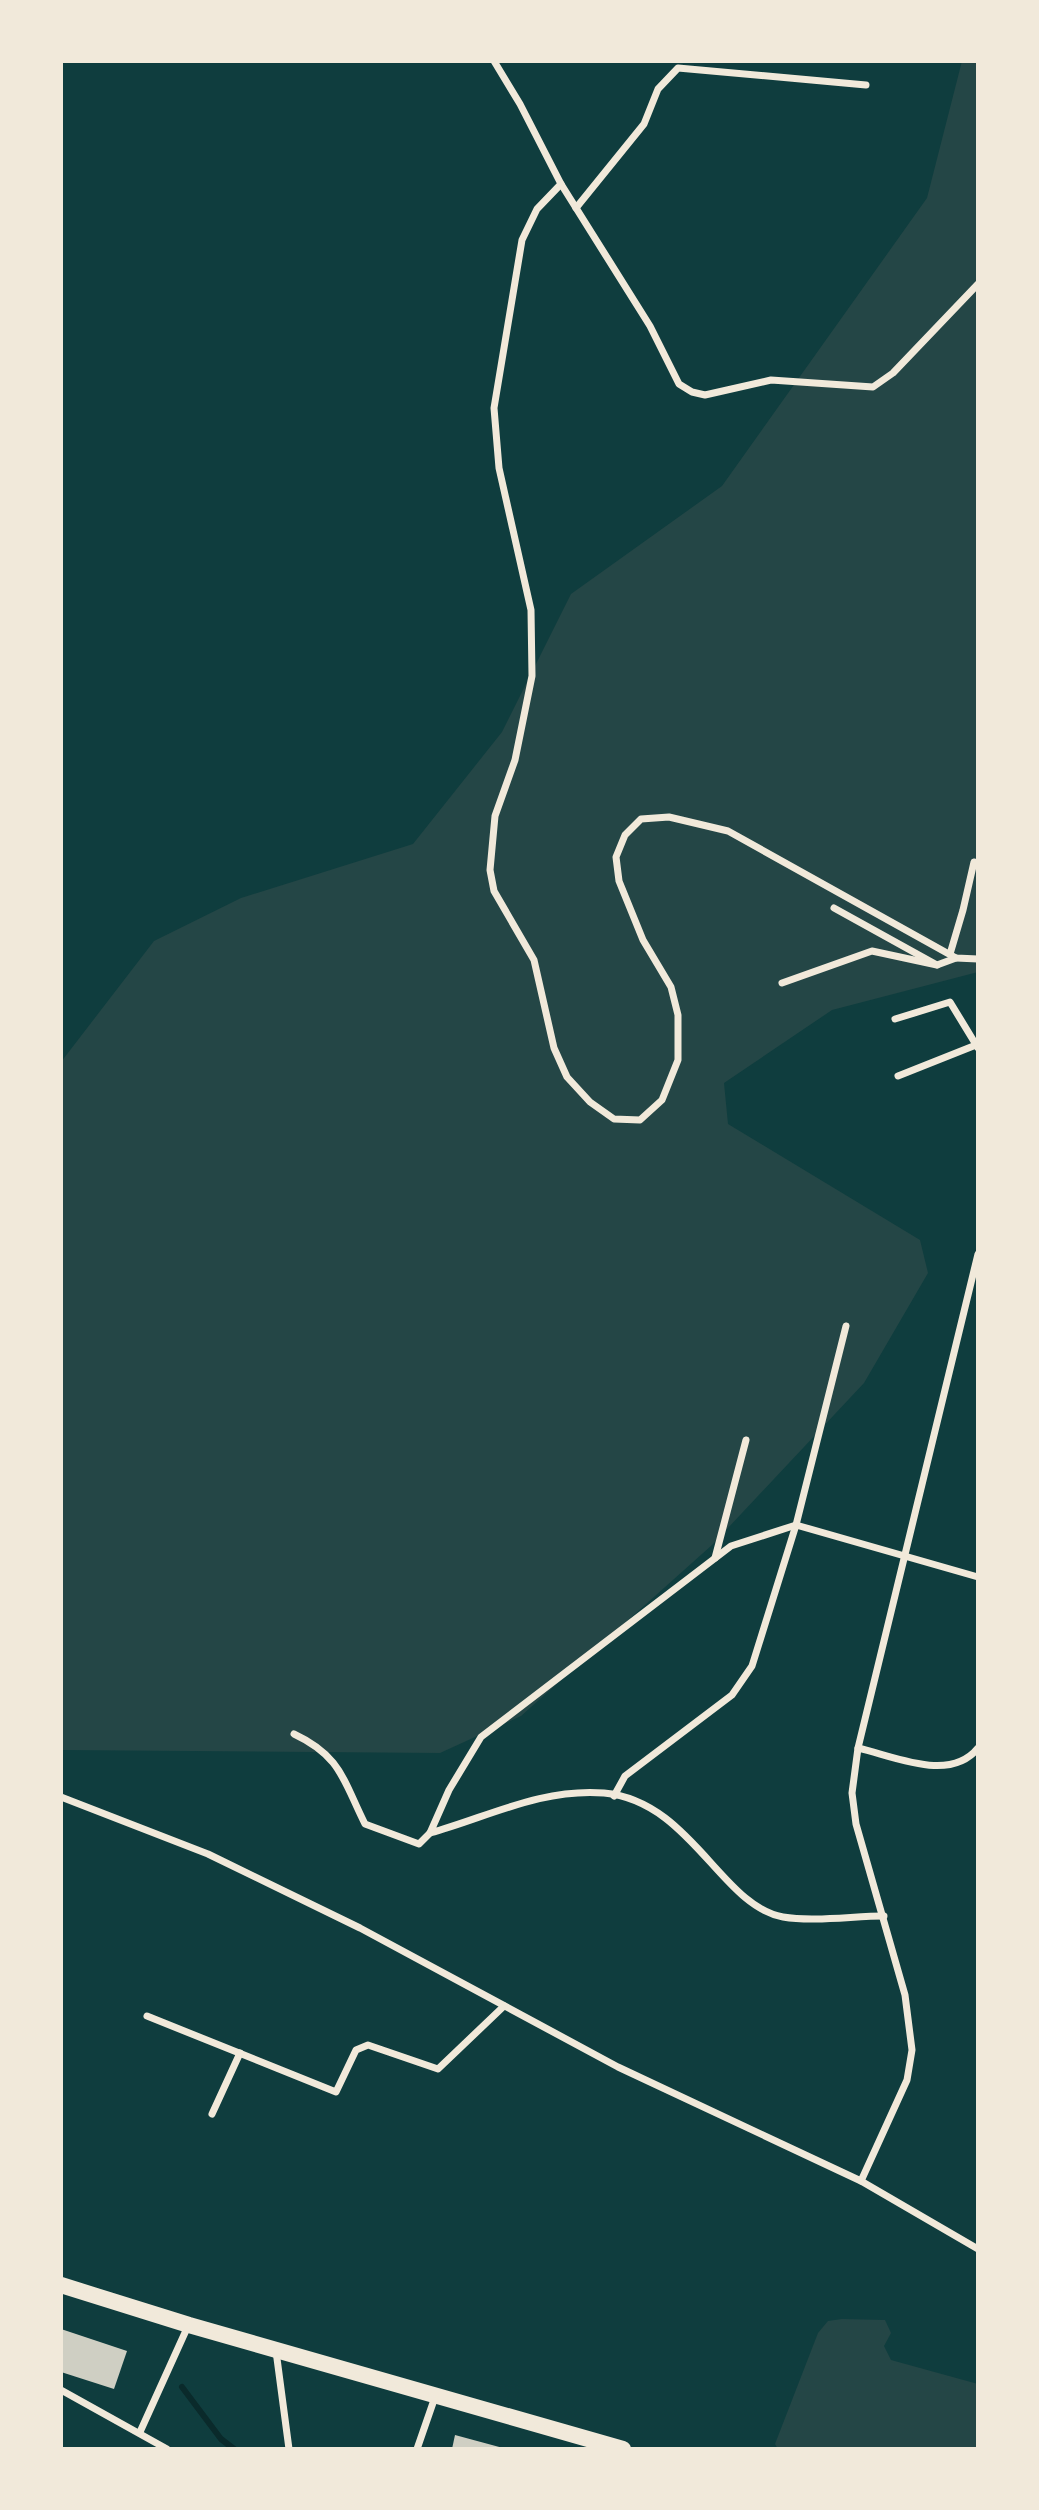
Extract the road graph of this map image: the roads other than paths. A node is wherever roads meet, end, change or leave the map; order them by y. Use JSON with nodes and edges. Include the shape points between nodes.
{"nodes":[{"id":1,"x":494,"y":61,"type":"edge"},
{"id":2,"x":866,"y":85,"type":"dead end"},
{"id":3,"x":561,"y":184,"type":"junction"},
{"id":4,"x":576,"y":208,"type":"junction"},
{"id":5,"x":978,"y":284,"type":"edge"},
{"id":6,"x":974,"y":862,"type":"dead end"},
{"id":7,"x":834,"y":908,"type":"dead end"},
{"id":8,"x":953,"y":956,"type":"junction"},
{"id":9,"x":978,"y":958,"type":"edge"},
{"id":10,"x":937,"y":965,"type":"junction"},
{"id":11,"x":782,"y":983,"type":"dead end"},
{"id":12,"x":895,"y":1019,"type":"dead end"},
{"id":13,"x":977,"y":1046,"type":"edge"},
{"id":14,"x":898,"y":1076,"type":"dead end"},
{"id":15,"x":978,"y":1254,"type":"edge"},
{"id":16,"x":974,"y":1297,"type":"edge"},
{"id":17,"x":846,"y":1326,"type":"dead end"},
{"id":18,"x":746,"y":1440,"type":"dead end"},
{"id":19,"x":796,"y":1525,"type":"junction"},
{"id":20,"x":906,"y":1555,"type":"junction"},
{"id":21,"x":715,"y":1559,"type":"junction"},
{"id":22,"x":978,"y":1577,"type":"edge"},
{"id":23,"x":294,"y":1734,"type":"dead end"},
{"id":24,"x":858,"y":1748,"type":"junction"},
{"id":25,"x":978,"y":1748,"type":"edge"},
{"id":26,"x":614,"y":1796,"type":"junction"},
{"id":27,"x":61,"y":1797,"type":"edge"},
{"id":28,"x":430,"y":1833,"type":"junction"},
{"id":29,"x":884,"y":1916,"type":"junction"},
{"id":30,"x":504,"y":2006,"type":"junction"},
{"id":31,"x":147,"y":2016,"type":"dead end"},
{"id":32,"x":240,"y":2053,"type":"junction"},
{"id":33,"x":212,"y":2114,"type":"dead end"},
{"id":34,"x":860,"y":2181,"type":"junction"},
{"id":35,"x":978,"y":2249,"type":"edge"},
{"id":36,"x":61,"y":2285,"type":"edge"},
{"id":37,"x":188,"y":2325,"type":"junction"},
{"id":38,"x":276,"y":2350,"type":"junction"},
{"id":39,"x":61,"y":2390,"type":"edge"},
{"id":40,"x":435,"y":2396,"type":"junction"},
{"id":41,"x":140,"y":2432,"type":"junction"},
{"id":42,"x":167,"y":2449,"type":"edge"},
{"id":43,"x":289,"y":2449,"type":"edge"},
{"id":44,"x":417,"y":2449,"type":"edge"},
{"id":45,"x":623,"y":2449,"type":"edge"}],
"edges":[{"from":1,"to":3,"type":"street"},
{"from":2,"to":4,"type":"street","via":[[678,68],[658,89],[644,124]]},
{"from":3,"to":4,"type":"street"},
{"from":3,"to":8,"type":"street","via":[[537,209],[522,240],[494,408],[499,468],[531,610],[532,676],[514,760],[495,816],[490,870],[494,891],[534,960],[554,1048],[567,1077],[614,1119],[640,1119],[662,1100],[678,1060],[678,1015],[671,988],[643,940],[619,881],[616,857],[625,835],[642,819],[669,817],[727,831]]},
{"from":4,"to":5,"type":"street","via":[[650,326],[679,384],[705,395],[771,380],[873,387],[893,373]]},
{"from":6,"to":8,"type":"street"},
{"from":7,"to":10,"type":"street"},
{"from":8,"to":9,"type":"street"},
{"from":8,"to":10,"type":"street"},
{"from":10,"to":11,"type":"street","via":[[872,951]]},
{"from":12,"to":13,"type":"street","via":[[950,1002]]},
{"from":13,"to":14,"type":"street"},
{"from":15,"to":16,"type":"street"},
{"from":16,"to":20,"type":"street"},
{"from":17,"to":19,"type":"street"},
{"from":18,"to":21,"type":"street"},
{"from":19,"to":20,"type":"street"},
{"from":19,"to":21,"type":"street","via":[[731,1546]]},
{"from":19,"to":26,"type":"street","via":[[752,1666],[732,1695],[625,1776]]},
{"from":20,"to":22,"type":"street"},
{"from":20,"to":24,"type":"street"},
{"from":21,"to":28,"type":"street","via":[[481,1737]]},
{"from":23,"to":28,"type":"street","via":[[331,1757],[365,1824],[419,1844]]},
{"from":24,"to":25,"type":"street","via":[[944,1766],[954,1766]]},
{"from":24,"to":29,"type":"street","via":[[852,1793],[856,1824]]},
{"from":26,"to":28,"type":"street","via":[[552,1795]]},
{"from":26,"to":29,"type":"street","via":[[648,1806],[681,1828],[747,1898],[764,1909],[783,1917]]},
{"from":27,"to":30,"type":"street","via":[[208,1854],[360,1928]]},
{"from":29,"to":34,"type":"street","via":[[905,1994],[912,2050],[907,2080]]},
{"from":30,"to":32,"type":"street","via":[[438,2069],[368,2045],[356,2050],[336,2092]]},
{"from":30,"to":34,"type":"street","via":[[618,2067]]},
{"from":31,"to":32,"type":"street"},
{"from":32,"to":33,"type":"street"},
{"from":34,"to":35,"type":"street"},
{"from":36,"to":37,"type":"highway"},
{"from":37,"to":38,"type":"highway"},
{"from":37,"to":41,"type":"street"},
{"from":38,"to":40,"type":"highway"},
{"from":38,"to":43,"type":"street"},
{"from":39,"to":41,"type":"street"},
{"from":40,"to":44,"type":"street"},
{"from":40,"to":45,"type":"highway"},
{"from":41,"to":42,"type":"street"}]}
